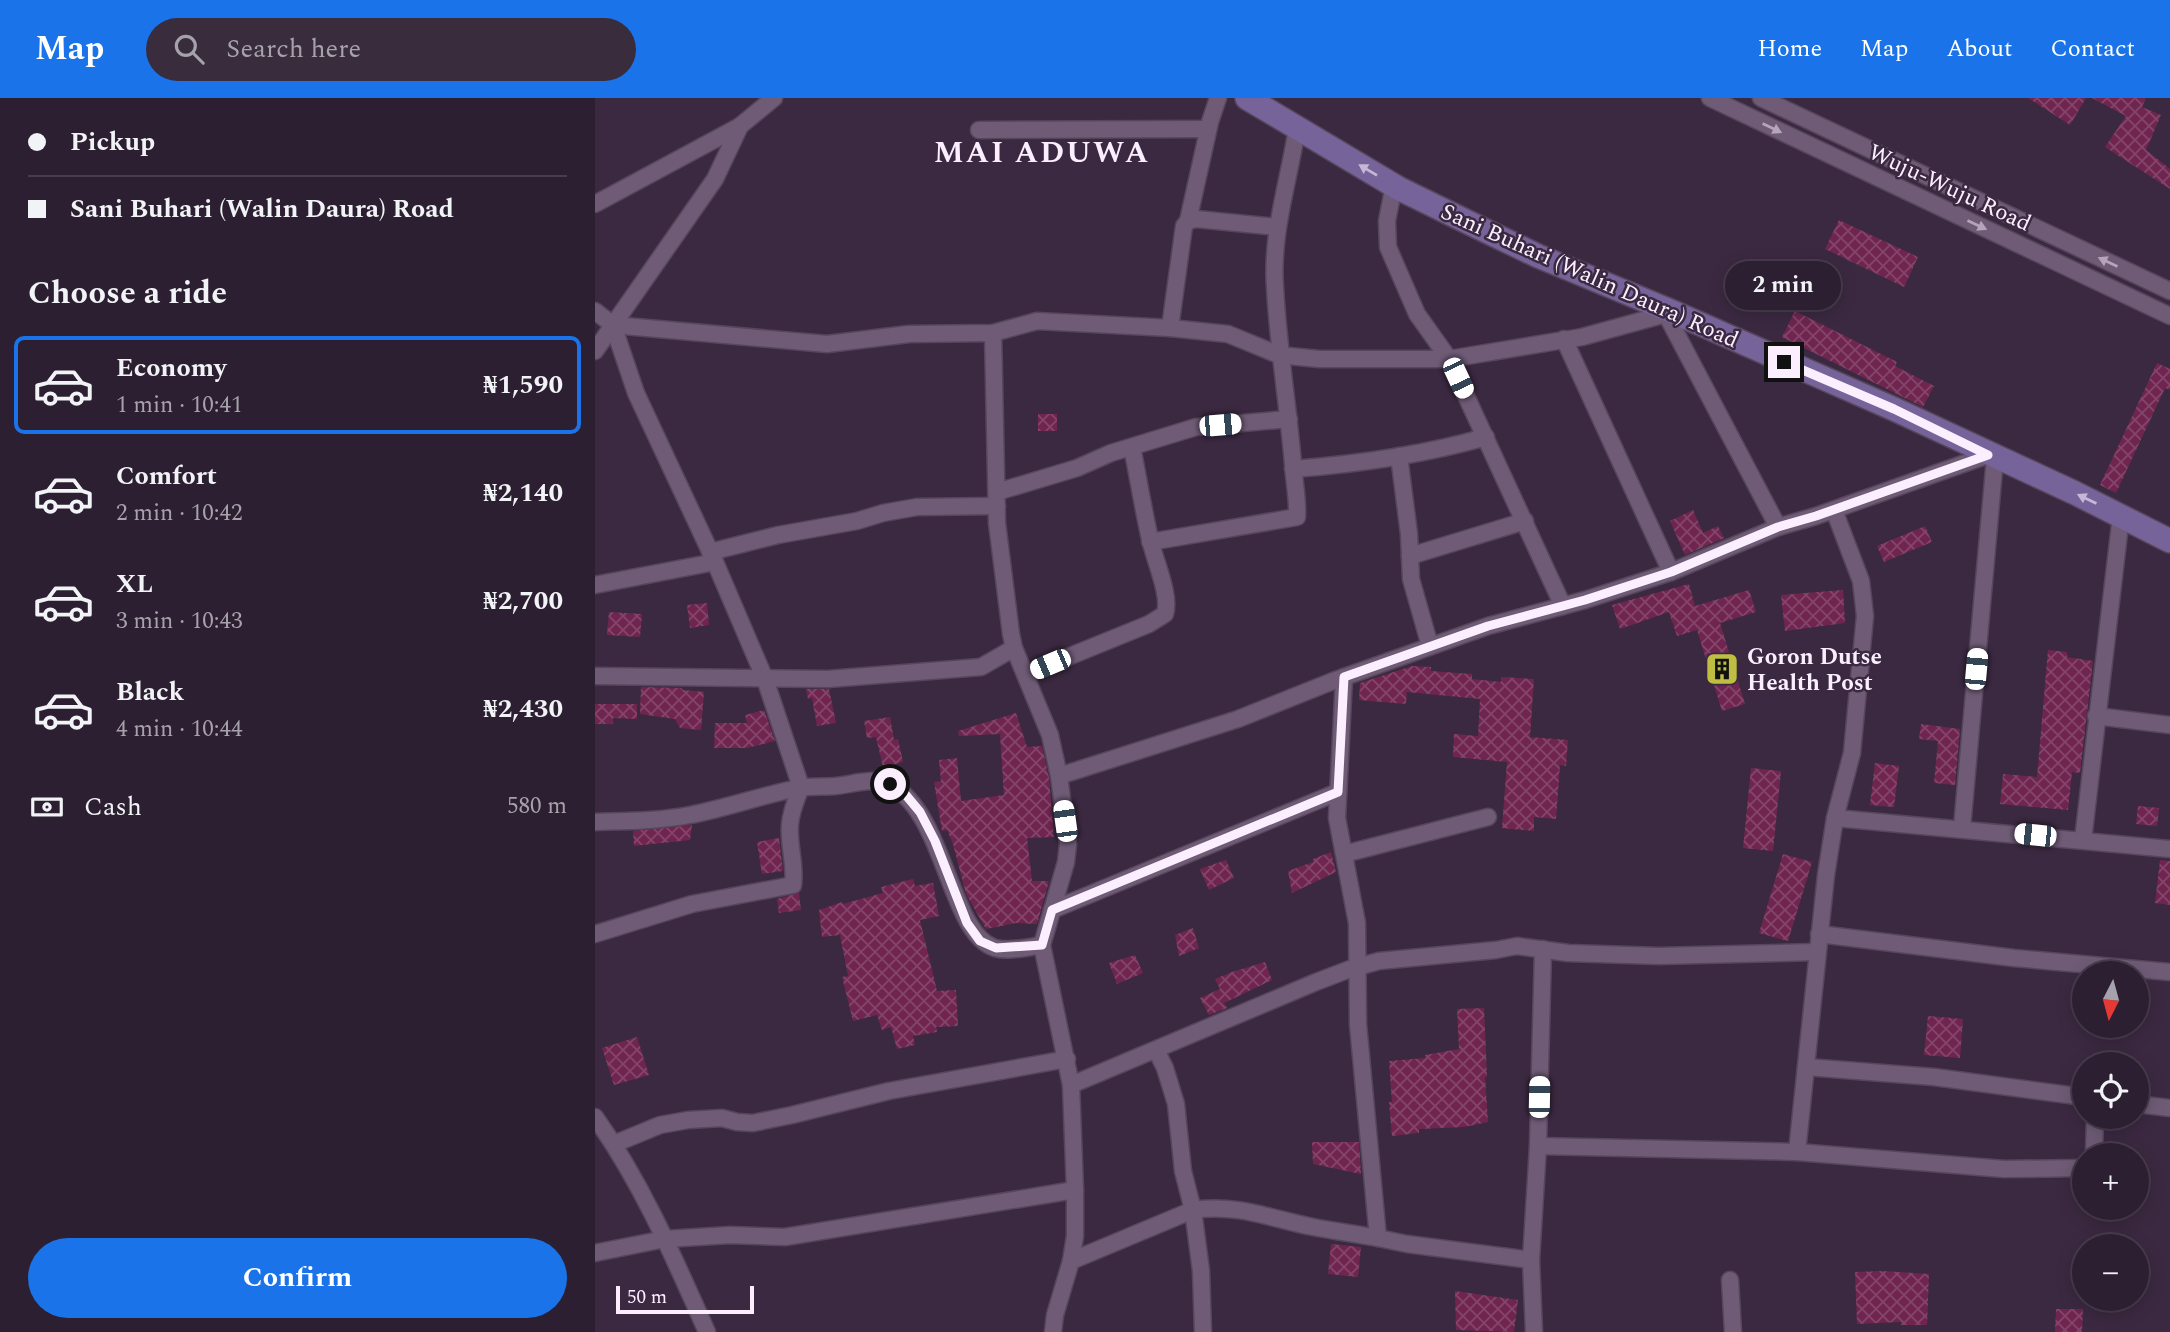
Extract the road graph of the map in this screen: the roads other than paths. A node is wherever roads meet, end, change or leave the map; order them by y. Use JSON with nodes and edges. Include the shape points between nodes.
{"nodes":[{"id":1,"x":774,"y":98,"type":"edge"},
{"id":2,"x":1218,"y":98,"type":"edge"},
{"id":3,"x":1247,"y":98,"type":"edge"},
{"id":4,"x":1710,"y":98,"type":"edge"},
{"id":5,"x":1761,"y":98,"type":"edge"},
{"id":6,"x":1791,"y":104,"type":"edge"},
{"id":7,"x":740,"y":126,"type":"junction"},
{"id":8,"x":1297,"y":128,"type":"junction"},
{"id":9,"x":1208,"y":129,"type":"junction"},
{"id":10,"x":979,"y":130,"type":"dead end"},
{"id":11,"x":1394,"y":185,"type":"junction"},
{"id":12,"x":595,"y":204,"type":"edge"},
{"id":13,"x":1188,"y":221,"type":"junction"},
{"id":14,"x":1277,"y":227,"type":"junction"},
{"id":15,"x":2170,"y":291,"type":"edge"},
{"id":16,"x":595,"y":311,"type":"edge"},
{"id":17,"x":1669,"y":313,"type":"junction"},
{"id":18,"x":2170,"y":316,"type":"edge"},
{"id":19,"x":613,"y":325,"type":"junction"},
{"id":20,"x":1170,"y":328,"type":"junction"},
{"id":21,"x":993,"y":333,"type":"junction"},
{"id":22,"x":1564,"y":340,"type":"junction"},
{"id":23,"x":595,"y":351,"type":"edge"},
{"id":24,"x":1279,"y":355,"type":"junction"},
{"id":25,"x":1449,"y":359,"type":"junction"},
{"id":26,"x":1289,"y":419,"type":"junction"},
{"id":27,"x":1486,"y":438,"type":"junction"},
{"id":28,"x":1132,"y":447,"type":"junction"},
{"id":29,"x":1399,"y":456,"type":"junction"},
{"id":30,"x":1992,"y":456,"type":"junction"},
{"id":31,"x":1293,"y":469,"type":"junction"},
{"id":32,"x":997,"y":499,"type":"junction"},
{"id":33,"x":1834,"y":510,"type":"junction"},
{"id":34,"x":2121,"y":516,"type":"junction"},
{"id":35,"x":1525,"y":521,"type":"junction"},
{"id":36,"x":1778,"y":527,"type":"junction"},
{"id":37,"x":2170,"y":541,"type":"edge"},
{"id":38,"x":1150,"y":542,"type":"junction"},
{"id":39,"x":1410,"y":556,"type":"junction"},
{"id":40,"x":713,"y":557,"type":"junction"},
{"id":41,"x":1671,"y":572,"type":"junction"},
{"id":42,"x":595,"y":585,"type":"edge"},
{"id":43,"x":1563,"y":606,"type":"junction"},
{"id":44,"x":1430,"y":646,"type":"junction"},
{"id":45,"x":1014,"y":648,"type":"junction"},
{"id":46,"x":1026,"y":674,"type":"junction"},
{"id":47,"x":595,"y":676,"type":"edge"},
{"id":48,"x":1344,"y":677,"type":"junction"},
{"id":49,"x":765,"y":679,"type":"junction"},
{"id":50,"x":2096,"y":716,"type":"junction"},
{"id":51,"x":2170,"y":725,"type":"edge"},
{"id":52,"x":1059,"y":776,"type":"junction"},
{"id":53,"x":801,"y":787,"type":"junction"},
{"id":54,"x":1338,"y":792,"type":"junction"},
{"id":55,"x":1487,"y":817,"type":"dead end"},
{"id":56,"x":1835,"y":818,"type":"junction"},
{"id":57,"x":595,"y":822,"type":"edge"},
{"id":58,"x":1962,"y":828,"type":"junction"},
{"id":59,"x":2083,"y":840,"type":"junction"},
{"id":60,"x":2170,"y":849,"type":"edge"},
{"id":61,"x":1343,"y":854,"type":"junction"},
{"id":62,"x":1052,"y":910,"type":"junction"},
{"id":63,"x":595,"y":934,"type":"edge"},
{"id":64,"x":1819,"y":934,"type":"junction"},
{"id":65,"x":1042,"y":945,"type":"junction"},
{"id":66,"x":1543,"y":949,"type":"junction"},
{"id":67,"x":1817,"y":952,"type":"junction"},
{"id":68,"x":1357,"y":968,"type":"junction"},
{"id":69,"x":2170,"y":972,"type":"edge"},
{"id":70,"x":1156,"y":1050,"type":"junction"},
{"id":71,"x":1067,"y":1059,"type":"junction"},
{"id":72,"x":1806,"y":1067,"type":"junction"},
{"id":73,"x":1071,"y":1085,"type":"junction"},
{"id":74,"x":2072,"y":1095,"type":"edge"},
{"id":75,"x":2149,"y":1105,"type":"edge"},
{"id":76,"x":2170,"y":1108,"type":"edge"},
{"id":77,"x":595,"y":1117,"type":"edge"},
{"id":78,"x":614,"y":1144,"type":"junction"},
{"id":79,"x":1538,"y":1146,"type":"junction"},
{"id":80,"x":1797,"y":1152,"type":"junction"},
{"id":81,"x":2072,"y":1168,"type":"edge"},
{"id":82,"x":1075,"y":1190,"type":"junction"},
{"id":83,"x":1193,"y":1210,"type":"junction"},
{"id":84,"x":1378,"y":1238,"type":"junction"},
{"id":85,"x":665,"y":1239,"type":"junction"},
{"id":86,"x":595,"y":1253,"type":"edge"},
{"id":87,"x":1072,"y":1261,"type":"junction"},
{"id":88,"x":1531,"y":1261,"type":"junction"},
{"id":89,"x":1730,"y":1280,"type":"dead end"},
{"id":90,"x":707,"y":1332,"type":"edge"},
{"id":91,"x":1053,"y":1332,"type":"edge"},
{"id":92,"x":1203,"y":1332,"type":"edge"},
{"id":93,"x":1534,"y":1332,"type":"edge"},
{"id":94,"x":1733,"y":1332,"type":"edge"}],
"edges":[{"from":1,"to":7,"type":"street"},
{"from":2,"to":9,"type":"street"},
{"from":3,"to":8,"type":"street","name":"Sani Buhari (Walin Daura) Road"},
{"from":4,"to":18,"type":"street","name":"Wuju-Wuju Road","one_way":true},
{"from":5,"to":6,"type":"street","name":"Wuju-Wuju Road"},
{"from":15,"to":6,"type":"street","name":"Wuju-Wuju Road","one_way":true},
{"from":7,"to":12,"type":"street"},
{"from":7,"to":19,"type":"street","via":[[715,179]]},
{"from":11,"to":8,"type":"street","name":"Sani Buhari (Walin Daura) Road","one_way":true},
{"from":8,"to":14,"type":"street"},
{"from":9,"to":10,"type":"street"},
{"from":9,"to":13,"type":"street"},
{"from":11,"to":17,"type":"street","name":"Sani Buhari (Walin Daura) Road","via":[[1538,256]]},
{"from":11,"to":25,"type":"street","via":[[1388,247],[1417,314]]},
{"from":13,"to":14,"type":"street"},
{"from":13,"to":20,"type":"street"},
{"from":14,"to":24,"type":"street","via":[[1274,286]]},
{"from":16,"to":19,"type":"street"},
{"from":17,"to":22,"type":"street"},
{"from":17,"to":30,"type":"street","name":"Sani Buhari (Walin Daura) Road"},
{"from":17,"to":36,"type":"street"},
{"from":19,"to":21,"type":"street","via":[[827,344],[909,334]]},
{"from":19,"to":23,"type":"street"},
{"from":19,"to":40,"type":"street","via":[[636,393]]},
{"from":20,"to":21,"type":"street","via":[[1037,321]]},
{"from":20,"to":24,"type":"street","via":[[1228,334]]},
{"from":21,"to":32,"type":"street"},
{"from":22,"to":25,"type":"street"},
{"from":22,"to":41,"type":"street"},
{"from":24,"to":25,"type":"street"},
{"from":24,"to":26,"type":"street"},
{"from":25,"to":27,"type":"street"},
{"from":26,"to":28,"type":"street","via":[[1196,427]]},
{"from":26,"to":31,"type":"street"},
{"from":27,"to":29,"type":"street"},
{"from":27,"to":35,"type":"street"},
{"from":28,"to":32,"type":"street"},
{"from":28,"to":38,"type":"street"},
{"from":29,"to":31,"type":"street"},
{"from":29,"to":39,"type":"street"},
{"from":30,"to":33,"type":"street"},
{"from":34,"to":30,"type":"street","name":"Sani Buhari (Walin Daura) Road","one_way":true},
{"from":30,"to":58,"type":"street"},
{"from":31,"to":38,"type":"street","via":[[1296,519]]},
{"from":32,"to":40,"type":"street","via":[[883,513],[778,535]]},
{"from":32,"to":45,"type":"street"},
{"from":33,"to":36,"type":"street"},
{"from":33,"to":56,"type":"street","via":[[1861,581],[1865,616],[1852,752]]},
{"from":34,"to":37,"type":"street","name":"Sani Buhari (Walin Daura) Road"},
{"from":34,"to":50,"type":"street"},
{"from":35,"to":39,"type":"street"},
{"from":35,"to":43,"type":"street"},
{"from":36,"to":41,"type":"street"},
{"from":38,"to":46,"type":"street","via":[[1167,606],[1165,614]]},
{"from":39,"to":44,"type":"street","via":[[1411,579]]},
{"from":40,"to":42,"type":"street"},
{"from":40,"to":49,"type":"street"},
{"from":41,"to":43,"type":"street"},
{"from":43,"to":44,"type":"street"},
{"from":44,"to":48,"type":"street"},
{"from":45,"to":46,"type":"street"},
{"from":45,"to":49,"type":"street","via":[[981,667]]},
{"from":46,"to":52,"type":"street","via":[[1050,735]]},
{"from":47,"to":49,"type":"street"},
{"from":48,"to":52,"type":"street","via":[[1238,719]]},
{"from":48,"to":54,"type":"street"},
{"from":49,"to":53,"type":"street"},
{"from":50,"to":51,"type":"street"},
{"from":50,"to":59,"type":"street"},
{"from":52,"to":62,"type":"street","via":[[1068,844]]},
{"from":53,"to":57,"type":"street","via":[[689,815]]},
{"from":53,"to":63,"type":"street","via":[[790,826],[793,885],[692,904]]},
{"from":53,"to":65,"type":"street","via":[[872,780],[890,784],[920,812],[967,923],[980,941],[996,948]]},
{"from":54,"to":61,"type":"street"},
{"from":54,"to":62,"type":"street"},
{"from":55,"to":61,"type":"street"},
{"from":56,"to":58,"type":"street"},
{"from":56,"to":64,"type":"street"},
{"from":58,"to":59,"type":"street"},
{"from":59,"to":60,"type":"street"},
{"from":61,"to":68,"type":"street","via":[[1357,923]]},
{"from":62,"to":65,"type":"street"},
{"from":64,"to":67,"type":"street"},
{"from":64,"to":69,"type":"street"},
{"from":65,"to":71,"type":"street"},
{"from":66,"to":67,"type":"street","via":[[1659,956]]},
{"from":66,"to":68,"type":"street","via":[[1517,946],[1379,961]]},
{"from":66,"to":79,"type":"street"},
{"from":67,"to":72,"type":"street"},
{"from":68,"to":70,"type":"street"},
{"from":68,"to":84,"type":"street"},
{"from":70,"to":73,"type":"street"},
{"from":70,"to":83,"type":"street","via":[[1176,1104],[1183,1171]]},
{"from":71,"to":73,"type":"street"},
{"from":71,"to":78,"type":"street","via":[[889,1091],[753,1123],[722,1118],[660,1125]]},
{"from":72,"to":74,"type":"street","via":[[1934,1077]]},
{"from":72,"to":80,"type":"street"},
{"from":73,"to":82,"type":"street"},
{"from":75,"to":76,"type":"street"},
{"from":77,"to":78,"type":"street"},
{"from":78,"to":85,"type":"street"},
{"from":79,"to":80,"type":"street"},
{"from":79,"to":88,"type":"street"},
{"from":80,"to":81,"type":"street","via":[[2004,1169]]},
{"from":82,"to":85,"type":"street","via":[[785,1237]]},
{"from":82,"to":87,"type":"street"},
{"from":83,"to":84,"type":"street","via":[[1219,1207],[1261,1212],[1311,1227]]},
{"from":83,"to":87,"type":"street"},
{"from":83,"to":92,"type":"street","via":[[1202,1271]]},
{"from":84,"to":88,"type":"street"},
{"from":85,"to":86,"type":"street"},
{"from":85,"to":90,"type":"street"},
{"from":87,"to":91,"type":"street"},
{"from":88,"to":93,"type":"street"},
{"from":89,"to":94,"type":"street"}]}
